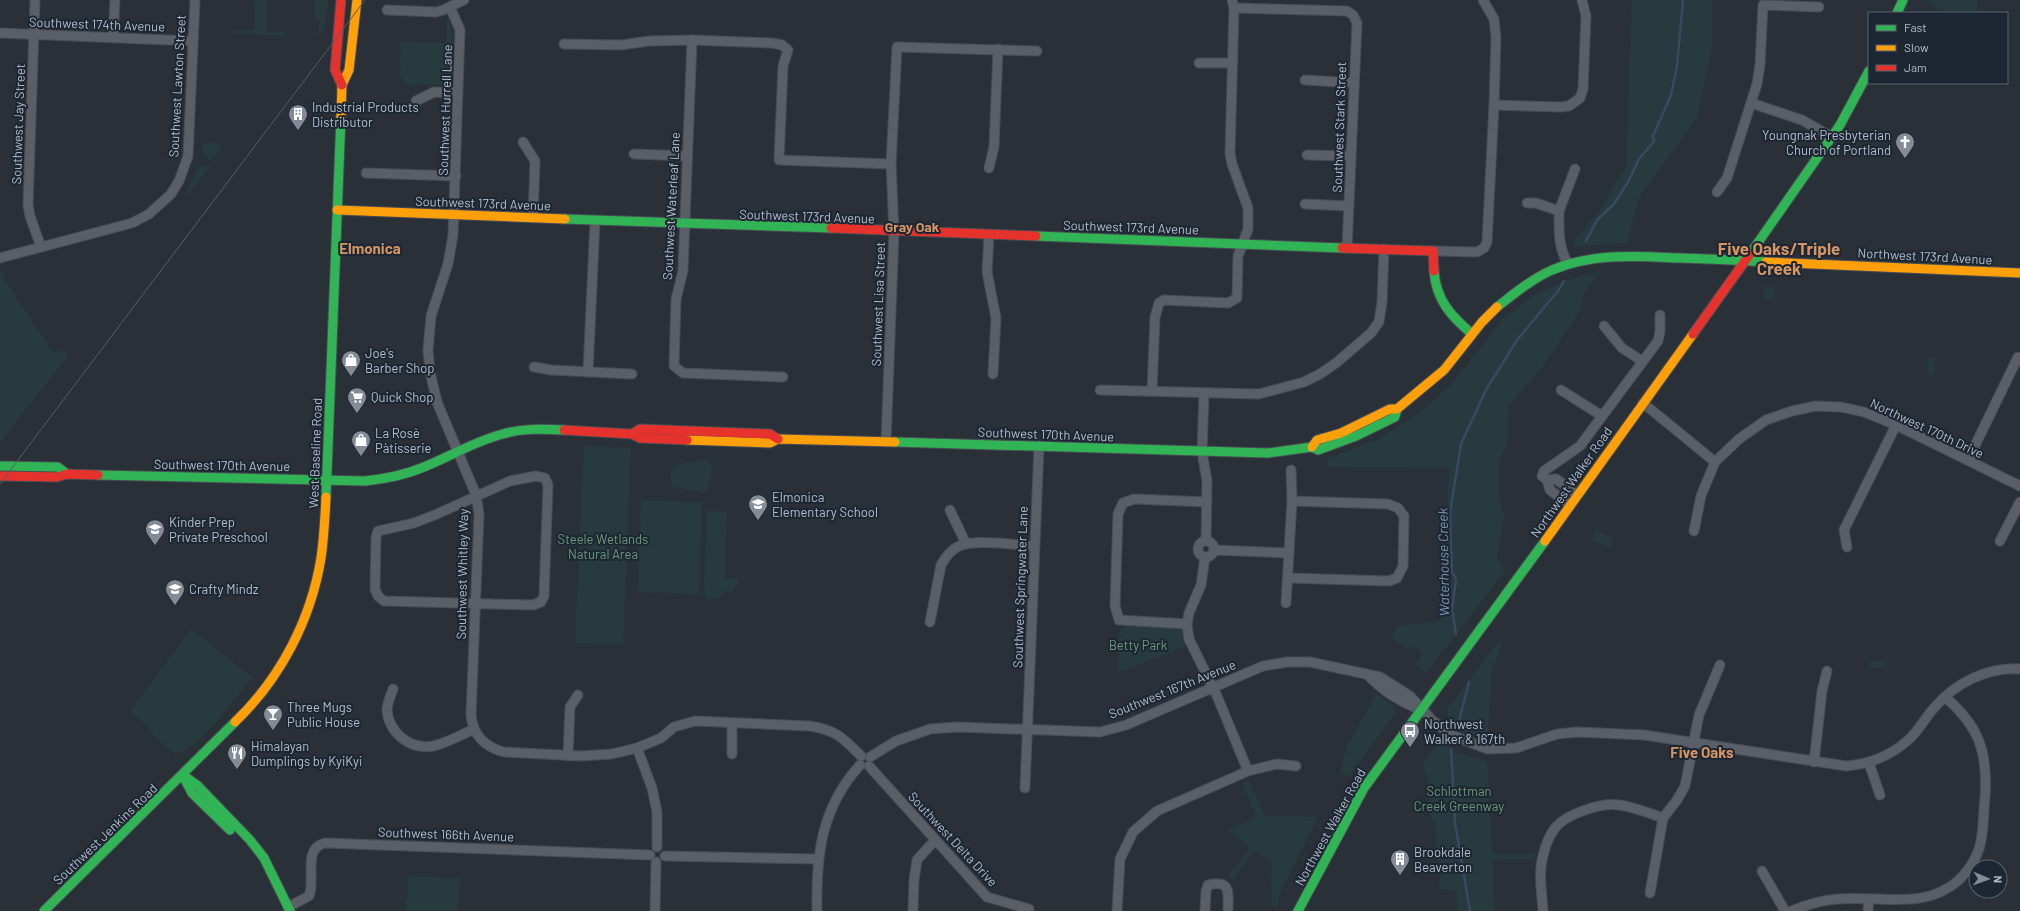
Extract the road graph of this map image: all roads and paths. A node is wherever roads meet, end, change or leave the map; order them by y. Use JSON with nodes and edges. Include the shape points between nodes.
{"nodes":[{"id":1,"x":35,"y":0,"type":"edge"},
{"id":2,"x":115,"y":0,"type":"edge"},
{"id":3,"x":195,"y":0,"type":"edge"},
{"id":4,"x":341,"y":0,"type":"edge"},
{"id":5,"x":357,"y":0,"type":"edge"},
{"id":6,"x":464,"y":0,"type":"edge"},
{"id":7,"x":1304,"y":0,"type":"edge"},
{"id":8,"x":1483,"y":0,"type":"edge"},
{"id":9,"x":1582,"y":0,"type":"edge"},
{"id":10,"x":1903,"y":0,"type":"edge"},
{"id":11,"x":1233,"y":4,"type":"edge"},
{"id":12,"x":1819,"y":7,"type":"dead end"},
{"id":13,"x":450,"y":8,"type":"junction"},
{"id":14,"x":387,"y":10,"type":"dead end"},
{"id":15,"x":1303,"y":10,"type":"junction"},
{"id":16,"x":1897,"y":12,"type":"edge"},
{"id":17,"x":0,"y":33,"type":"edge"},
{"id":18,"x":34,"y":34,"type":"junction"},
{"id":19,"x":113,"y":37,"type":"junction"},
{"id":20,"x":192,"y":40,"type":"junction"},
{"id":21,"x":692,"y":40,"type":"junction"},
{"id":22,"x":564,"y":44,"type":"dead end"},
{"id":23,"x":998,"y":49,"type":"junction"},
{"id":24,"x":1038,"y":51,"type":"dead end"},
{"id":25,"x":1199,"y":63,"type":"dead end"},
{"id":26,"x":1233,"y":63,"type":"junction"},
{"id":27,"x":1868,"y":73,"type":"edge"},
{"id":28,"x":1305,"y":80,"type":"dead end"},
{"id":29,"x":1354,"y":83,"type":"junction"},
{"id":30,"x":342,"y":85,"type":"junction"},
{"id":31,"x":458,"y":93,"type":"junction"},
{"id":32,"x":416,"y":101,"type":"dead end"},
{"id":33,"x":1752,"y":103,"type":"junction"},
{"id":34,"x":1494,"y":105,"type":"junction"},
{"id":35,"x":1832,"y":137,"type":"junction"},
{"id":36,"x":523,"y":142,"type":"dead end"},
{"id":37,"x":634,"y":154,"type":"dead end"},
{"id":38,"x":1307,"y":155,"type":"dead end"},
{"id":39,"x":687,"y":156,"type":"junction"},
{"id":40,"x":1351,"y":156,"type":"junction"},
{"id":41,"x":891,"y":164,"type":"junction"},
{"id":42,"x":989,"y":168,"type":"dead end"},
{"id":43,"x":1575,"y":169,"type":"dead end"},
{"id":44,"x":366,"y":173,"type":"dead end"},
{"id":45,"x":456,"y":176,"type":"junction"},
{"id":46,"x":1717,"y":192,"type":"dead end"},
{"id":47,"x":1527,"y":203,"type":"dead end"},
{"id":48,"x":1305,"y":204,"type":"dead end"},
{"id":49,"x":1349,"y":206,"type":"junction"},
{"id":50,"x":337,"y":210,"type":"junction"},
{"id":51,"x":1559,"y":211,"type":"junction"},
{"id":52,"x":454,"y":215,"type":"junction"},
{"id":53,"x":533,"y":218,"type":"junction"},
{"id":54,"x":595,"y":221,"type":"junction"},
{"id":55,"x":685,"y":224,"type":"junction"},
{"id":56,"x":894,"y":232,"type":"junction"},
{"id":57,"x":989,"y":235,"type":"junction"},
{"id":58,"x":1242,"y":244,"type":"junction"},
{"id":59,"x":41,"y":247,"type":"junction"},
{"id":60,"x":1347,"y":248,"type":"junction"},
{"id":61,"x":1384,"y":249,"type":"junction"},
{"id":62,"x":1433,"y":251,"type":"junction"},
{"id":63,"x":0,"y":258,"type":"edge"},
{"id":64,"x":1745,"y":261,"type":"junction"},
{"id":65,"x":1568,"y":264,"type":"junction"},
{"id":66,"x":2020,"y":273,"type":"edge"},
{"id":67,"x":1660,"y":315,"type":"dead end"},
{"id":68,"x":1604,"y":326,"type":"dead end"},
{"id":69,"x":1472,"y":334,"type":"junction"},
{"id":70,"x":2018,"y":357,"type":"dead end"},
{"id":71,"x":1642,"y":361,"type":"junction"},
{"id":72,"x":534,"y":366,"type":"dead end"},
{"id":73,"x":588,"y":372,"type":"junction"},
{"id":74,"x":632,"y":374,"type":"dead end"},
{"id":75,"x":993,"y":374,"type":"dead end"},
{"id":76,"x":784,"y":377,"type":"dead end"},
{"id":77,"x":1100,"y":390,"type":"dead end"},
{"id":78,"x":1561,"y":390,"type":"dead end"},
{"id":79,"x":1152,"y":391,"type":"junction"},
{"id":80,"x":1204,"y":394,"type":"junction"},
{"id":81,"x":1643,"y":403,"type":"junction"},
{"id":82,"x":1602,"y":416,"type":"junction"},
{"id":83,"x":1896,"y":425,"type":"junction"},
{"id":84,"x":886,"y":442,"type":"junction"},
{"id":85,"x":1040,"y":446,"type":"junction"},
{"id":86,"x":456,"y":451,"type":"junction"},
{"id":87,"x":1202,"y":452,"type":"junction"},
{"id":88,"x":1968,"y":460,"type":"junction"},
{"id":89,"x":1715,"y":462,"type":"junction"},
{"id":90,"x":0,"y":466,"type":"edge"},
{"id":91,"x":1291,"y":470,"type":"dead end"},
{"id":92,"x":67,"y":474,"type":"junction"},
{"id":93,"x":0,"y":476,"type":"edge"},
{"id":94,"x":1547,"y":480,"type":"junction"},
{"id":95,"x":327,"y":481,"type":"junction"},
{"id":96,"x":2020,"y":486,"type":"edge"},
{"id":97,"x":476,"y":495,"type":"junction"},
{"id":98,"x":1578,"y":495,"type":"junction"},
{"id":99,"x":1292,"y":501,"type":"junction"},
{"id":100,"x":1207,"y":502,"type":"junction"},
{"id":101,"x":2020,"y":502,"type":"edge"},
{"id":102,"x":1570,"y":505,"type":"junction"},
{"id":103,"x":950,"y":510,"type":"dead end"},
{"id":104,"x":1694,"y":531,"type":"dead end"},
{"id":105,"x":1206,"y":541,"type":"junction"},
{"id":106,"x":2000,"y":541,"type":"dead end"},
{"id":107,"x":966,"y":544,"type":"junction"},
{"id":108,"x":1034,"y":546,"type":"junction"},
{"id":109,"x":1847,"y":547,"type":"dead end"},
{"id":110,"x":1214,"y":550,"type":"junction"},
{"id":111,"x":1289,"y":553,"type":"junction"},
{"id":112,"x":1205,"y":557,"type":"junction"},
{"id":113,"x":1288,"y":578,"type":"junction"},
{"id":114,"x":475,"y":603,"type":"junction"},
{"id":115,"x":1286,"y":603,"type":"dead end"},
{"id":116,"x":930,"y":622,"type":"dead end"},
{"id":117,"x":1187,"y":624,"type":"junction"},
{"id":118,"x":1720,"y":665,"type":"dead end"},
{"id":119,"x":2020,"y":670,"type":"edge"},
{"id":120,"x":1827,"y":671,"type":"dead end"},
{"id":121,"x":1212,"y":687,"type":"junction"},
{"id":122,"x":393,"y":689,"type":"dead end"},
{"id":123,"x":578,"y":695,"type":"dead end"},
{"id":124,"x":1945,"y":696,"type":"junction"},
{"id":125,"x":1422,"y":711,"type":"junction"},
{"id":126,"x":732,"y":723,"type":"junction"},
{"id":127,"x":474,"y":729,"type":"junction"},
{"id":128,"x":1028,"y":730,"type":"junction"},
{"id":129,"x":1694,"y":743,"type":"junction"},
{"id":130,"x":637,"y":748,"type":"junction"},
{"id":131,"x":732,"y":754,"type":"dead end"},
{"id":132,"x":568,"y":756,"type":"junction"},
{"id":133,"x":865,"y":761,"type":"junction"},
{"id":134,"x":1814,"y":762,"type":"junction"},
{"id":135,"x":1869,"y":763,"type":"junction"},
{"id":136,"x":1296,"y":766,"type":"dead end"},
{"id":137,"x":1248,"y":771,"type":"junction"},
{"id":138,"x":183,"y":775,"type":"junction"},
{"id":139,"x":1025,"y":788,"type":"dead end"},
{"id":140,"x":1880,"y":796,"type":"dead end"},
{"id":141,"x":1663,"y":818,"type":"junction"},
{"id":142,"x":935,"y":840,"type":"junction"},
{"id":143,"x":657,"y":847,"type":"junction"},
{"id":144,"x":650,"y":855,"type":"junction"},
{"id":145,"x":665,"y":856,"type":"junction"},
{"id":146,"x":818,"y":859,"type":"junction"},
{"id":147,"x":656,"y":862,"type":"junction"},
{"id":148,"x":1762,"y":871,"type":"dead end"},
{"id":149,"x":1650,"y":893,"type":"dead end"},
{"id":150,"x":1869,"y":899,"type":"junction"},
{"id":151,"x":289,"y":909,"type":"edge"},
{"id":152,"x":44,"y":911,"type":"edge"},
{"id":153,"x":654,"y":911,"type":"edge"},
{"id":154,"x":817,"y":911,"type":"edge"},
{"id":155,"x":913,"y":911,"type":"edge"},
{"id":156,"x":1028,"y":911,"type":"edge"},
{"id":157,"x":1117,"y":911,"type":"edge"},
{"id":158,"x":1205,"y":911,"type":"edge"},
{"id":159,"x":1228,"y":911,"type":"edge"},
{"id":160,"x":1298,"y":911,"type":"edge"},
{"id":161,"x":1543,"y":911,"type":"edge"},
{"id":162,"x":1785,"y":911,"type":"edge"},
{"id":163,"x":1791,"y":911,"type":"edge"},
{"id":164,"x":1868,"y":911,"type":"edge"}],
"edges":[{"from":1,"to":18,"type":"street","name":"Southwest Jay Street"},
{"from":2,"to":19,"type":"street"},
{"from":3,"to":20,"type":"street","name":"Southwest Lawton Street"},
{"from":4,"to":30,"type":"main road","name":"West Baseline Road","via":[[335,70]]},
{"from":5,"to":30,"type":"main road","name":"West Baseline Road","via":[[349,70]]},
{"from":6,"to":13,"type":"street"},
{"from":7,"to":15,"type":"street"},
{"from":8,"to":34,"type":"street","via":[[1494,19],[1496,37]]},
{"from":9,"to":34,"type":"street","via":[[1586,16],[1583,89],[1580,98],[1569,106],[1561,107]]},
{"from":10,"to":16,"type":"main road"},
{"from":11,"to":15,"type":"street"},
{"from":11,"to":26,"type":"street"},
{"from":12,"to":33,"type":"street","via":[[1763,5],[1760,64]]},
{"from":13,"to":14,"type":"street","via":[[436,12]]},
{"from":13,"to":31,"type":"street","name":"Southwest Hurrell Lane","via":[[460,30]]},
{"from":15,"to":29,"type":"street","name":"Southwest Stark Street","via":[[1347,11],[1353,15],[1357,23]]},
{"from":17,"to":18,"type":"street","name":"Southwest 174th Avenue"},
{"from":18,"to":19,"type":"street","name":"Southwest 174th Avenue"},
{"from":18,"to":59,"type":"street","name":"Southwest Jay Street","via":[[28,205]]},
{"from":19,"to":20,"type":"street","name":"Southwest 174th Avenue"},
{"from":20,"to":59,"type":"street","name":"Southwest Lawton Street","via":[[188,156],[179,181],[170,194],[149,214],[132,223]]},
{"from":21,"to":22,"type":"street","via":[[649,41],[621,46]]},
{"from":21,"to":39,"type":"street","name":"Southwest Waterleaf Lane"},
{"from":21,"to":41,"type":"street","via":[[772,43],[782,45],[788,50],[783,66],[779,160]]},
{"from":23,"to":24,"type":"street"},
{"from":23,"to":41,"type":"street","name":"Southwest Lisa Street","via":[[897,47]]},
{"from":23,"to":42,"type":"street","via":[[994,147]]},
{"from":25,"to":26,"type":"street"},
{"from":26,"to":58,"type":"street","via":[[1230,153],[1248,208],[1248,229]]},
{"from":27,"to":35,"type":"main road","name":"Northwest Walker Road"},
{"from":28,"to":29,"type":"street"},
{"from":29,"to":40,"type":"street","name":"Southwest Stark Street"},
{"from":30,"to":50,"type":"main road","name":"West Baseline Road"},
{"from":31,"to":32,"type":"street","via":[[434,92]]},
{"from":31,"to":45,"type":"street","name":"Southwest Hurrell Lane"},
{"from":33,"to":35,"type":"street","via":[[1802,120]]},
{"from":33,"to":46,"type":"street","via":[[1727,178]]},
{"from":34,"to":62,"type":"street","via":[[1487,242],[1484,248],[1477,252]]},
{"from":35,"to":64,"type":"main road","name":"Northwest Walker Road"},
{"from":36,"to":53,"type":"street","via":[[535,161]]},
{"from":37,"to":39,"type":"street"},
{"from":38,"to":40,"type":"street"},
{"from":39,"to":55,"type":"street","name":"Southwest Waterleaf Lane"},
{"from":40,"to":49,"type":"street","name":"Southwest Stark Street"},
{"from":41,"to":56,"type":"street","name":"Southwest Lisa Street"},
{"from":43,"to":51,"type":"street"},
{"from":44,"to":45,"type":"street"},
{"from":45,"to":52,"type":"street","name":"Southwest Hurrell Lane"},
{"from":47,"to":51,"type":"street","via":[[1536,203]]},
{"from":48,"to":49,"type":"street"},
{"from":49,"to":60,"type":"street","name":"Southwest Stark Street"},
{"from":50,"to":52,"type":"main road","name":"Southwest 173rd Avenue"},
{"from":50,"to":95,"type":"main road","name":"West Baseline Road"},
{"from":51,"to":65,"type":"street","via":[[1559,243]]},
{"from":52,"to":53,"type":"main road","name":"Southwest 173rd Avenue"},
{"from":52,"to":86,"type":"street","name":"Southwest Whitley Way","via":[[448,264],[431,316],[428,350],[436,402]]},
{"from":53,"to":54,"type":"main road","name":"Southwest 173rd Avenue"},
{"from":54,"to":55,"type":"main road","name":"Southwest 173rd Avenue"},
{"from":54,"to":73,"type":"street"},
{"from":55,"to":56,"type":"main road","name":"Southwest 173rd Avenue"},
{"from":55,"to":76,"type":"street","name":"Southwest Waterleaf Lane","via":[[683,271],[676,299],[674,366],[683,373]]},
{"from":56,"to":57,"type":"main road","name":"Southwest 173rd Avenue"},
{"from":56,"to":84,"type":"street","name":"Southwest Lisa Street"},
{"from":57,"to":58,"type":"main road","name":"Southwest 173rd Avenue"},
{"from":57,"to":75,"type":"street","via":[[987,272],[996,318]]},
{"from":58,"to":60,"type":"main road","name":"Southwest 173rd Avenue"},
{"from":58,"to":79,"type":"street","via":[[1238,256],[1237,298],[1233,301],[1228,303],[1164,300],[1159,303],[1155,317]]},
{"from":59,"to":63,"type":"street","name":"Southwest Lawton Street"},
{"from":60,"to":61,"type":"main road"},
{"from":61,"to":62,"type":"main road"},
{"from":61,"to":80,"type":"street","via":[[1379,322],[1371,333],[1336,363],[1304,382],[1269,392],[1245,395]]},
{"from":62,"to":69,"type":"main road","via":[[1434,282],[1439,298],[1451,316]]},
{"from":64,"to":65,"type":"main road","name":"Northwest 173rd Avenue","via":[[1618,256]]},
{"from":64,"to":66,"type":"main road","name":"Northwest 173rd Avenue"},
{"from":64,"to":81,"type":"main road","name":"Northwest Walker Road"},
{"from":65,"to":69,"type":"main road","name":"Northwest 173rd Avenue","via":[[1517,290],[1494,309]]},
{"from":67,"to":71,"type":"street","via":[[1660,336]]},
{"from":68,"to":71,"type":"street","via":[[1622,348]]},
{"from":69,"to":87,"type":"main road","name":"Southwest 170th Avenue","via":[[1444,370],[1397,409],[1395,417],[1367,432],[1318,450],[1312,447],[1268,453]]},
{"from":70,"to":88,"type":"street"},
{"from":71,"to":82,"type":"street"},
{"from":72,"to":73,"type":"street","via":[[551,370]]},
{"from":73,"to":74,"type":"street"},
{"from":77,"to":79,"type":"street"},
{"from":78,"to":82,"type":"street"},
{"from":79,"to":80,"type":"street"},
{"from":80,"to":87,"type":"street"},
{"from":81,"to":89,"type":"street"},
{"from":81,"to":98,"type":"main road","name":"Northwest Walker Road"},
{"from":82,"to":94,"type":"street","via":[[1580,446],[1544,471],[1542,476]]},
{"from":83,"to":88,"type":"street","name":"Northwest 170th Drive"},
{"from":83,"to":89,"type":"street","name":"Northwest 170th Drive","via":[[1864,412],[1841,407],[1816,406],[1766,420],[1739,439]]},
{"from":83,"to":109,"type":"street","via":[[1844,530]]},
{"from":84,"to":85,"type":"main road","name":"Southwest 170th Avenue"},
{"from":84,"to":86,"type":"main road","name":"Southwest 170th Avenue","via":[[778,439],[770,443],[739,442],[540,430],[516,431]]},
{"from":85,"to":87,"type":"main road","name":"Southwest 170th Avenue"},
{"from":85,"to":108,"type":"street","name":"Southwest Springwater Lane"},
{"from":86,"to":95,"type":"main road","name":"Southwest 170th Avenue","via":[[424,467],[385,479]]},
{"from":86,"to":97,"type":"street","name":"Southwest Whitley Way"},
{"from":87,"to":100,"type":"street","via":[[1207,481]]},
{"from":88,"to":96,"type":"street","name":"Northwest 170th Drive"},
{"from":89,"to":104,"type":"street","via":[[1701,496]]},
{"from":90,"to":92,"type":"main road","name":"Southwest 170th Avenue","via":[[58,467]]},
{"from":91,"to":99,"type":"street"},
{"from":92,"to":93,"type":"main road","name":"Southwest 170th Avenue","via":[[57,477]]},
{"from":92,"to":95,"type":"main road","name":"Southwest 170th Avenue"},
{"from":94,"to":98,"type":"street","via":[[1556,479]]},
{"from":94,"to":102,"type":"street","via":[[1550,490]]},
{"from":95,"to":138,"type":"main road","name":"West Baseline Road","via":[[323,550],[313,594],[298,636],[277,673],[254,705]]},
{"from":97,"to":114,"type":"street","name":"Southwest Whitley Way","via":[[479,514]]},
{"from":97,"to":114,"type":"street","via":[[528,476],[542,476],[548,485],[544,596],[541,602],[533,605]]},
{"from":97,"to":114,"type":"street","via":[[414,523],[378,531],[375,589],[384,601]]},
{"from":98,"to":102,"type":"main road","name":"Northwest Walker Road"},
{"from":99,"to":111,"type":"street"},
{"from":99,"to":113,"type":"street","via":[[1388,504],[1398,508],[1404,516],[1403,566],[1397,578],[1389,581]]},
{"from":100,"to":105,"type":"street"},
{"from":100,"to":117,"type":"street","via":[[1134,499],[1123,502],[1118,514],[1115,606],[1119,620]]},
{"from":101,"to":106,"type":"street"},
{"from":102,"to":125,"type":"main road","name":"Northwest Walker Road"},
{"from":103,"to":107,"type":"street"},
{"from":105,"to":110,"type":"street","via":[[1212,544]]},
{"from":105,"to":112,"type":"street","via":[[1200,544],[1198,549],[1200,555]]},
{"from":107,"to":108,"type":"street"},
{"from":107,"to":116,"type":"street","via":[[949,553],[941,565]]},
{"from":108,"to":128,"type":"street","name":"Southwest Springwater Lane"},
{"from":110,"to":111,"type":"street"},
{"from":110,"to":112,"type":"street","via":[[1211,555]]},
{"from":111,"to":113,"type":"street"},
{"from":112,"to":117,"type":"street","via":[[1201,585]]},
{"from":113,"to":115,"type":"street"},
{"from":114,"to":127,"type":"street","name":"Southwest Whitley Way","via":[[471,715]]},
{"from":117,"to":121,"type":"street","via":[[1189,639]]},
{"from":118,"to":129,"type":"street","via":[[1699,715]]},
{"from":119,"to":124,"type":"street","name":"Southwest 167th Avenue","via":[[1982,674],[1969,679]]},
{"from":120,"to":134,"type":"street","via":[[1822,690]]},
{"from":121,"to":125,"type":"street","name":"Southwest 167th Avenue","via":[[1263,666],[1310,662],[1380,677],[1410,696]]},
{"from":121,"to":128,"type":"street","name":"Southwest 167th Avenue","via":[[1126,725],[1100,732]]},
{"from":121,"to":137,"type":"street"},
{"from":122,"to":127,"type":"street","via":[[387,708],[389,722],[397,735],[406,741],[434,746]]},
{"from":123,"to":132,"type":"street","via":[[570,707]]},
{"from":124,"to":135,"type":"street","name":"Southwest 167th Avenue","via":[[1908,741],[1898,749]]},
{"from":124,"to":150,"type":"street","via":[[1970,724],[1984,755],[1986,778],[1979,849],[1974,861],[1961,878],[1935,896],[1917,901]]},
{"from":125,"to":129,"type":"street","name":"Southwest 167th Avenue","via":[[1451,735],[1488,749],[1516,748],[1556,734],[1578,732],[1644,735]]},
{"from":125,"to":160,"type":"main road","name":"Northwest Walker Road","via":[[1364,788]]},
{"from":126,"to":130,"type":"street","via":[[695,721],[674,727],[661,738]]},
{"from":126,"to":131,"type":"street"},
{"from":126,"to":133,"type":"street","via":[[828,729],[842,737]]},
{"from":127,"to":132,"type":"street","via":[[481,740],[492,749]]},
{"from":128,"to":133,"type":"street","name":"Southwest 167th Avenue","via":[[957,727],[930,729],[896,741]]},
{"from":128,"to":139,"type":"street","name":"Southwest Springwater Lane"},
{"from":129,"to":134,"type":"street","name":"Southwest 167th Avenue"},
{"from":129,"to":141,"type":"street","via":[[1685,786]]},
{"from":130,"to":132,"type":"street","via":[[612,754]]},
{"from":130,"to":143,"type":"street","via":[[652,788],[657,812]]},
{"from":133,"to":142,"type":"street","name":"Southwest Delta Drive"},
{"from":133,"to":146,"type":"street","name":"Southwest 167th Avenue","via":[[842,787],[828,814]]},
{"from":134,"to":135,"type":"street","name":"Southwest 167th Avenue","via":[[1846,766]]},
{"from":135,"to":140,"type":"street"},
{"from":136,"to":137,"type":"street","via":[[1278,764]]},
{"from":137,"to":157,"type":"street","via":[[1157,811],[1133,832],[1120,859]]},
{"from":138,"to":151,"type":"main road","via":[[192,792],[243,844],[256,861],[268,869]]},
{"from":138,"to":152,"type":"main road","name":"Southwest Jenkins Road"},
{"from":141,"to":149,"type":"street"},
{"from":141,"to":161,"type":"street","via":[[1619,805],[1606,804],[1588,809],[1561,823],[1549,839],[1543,856]]},
{"from":142,"to":155,"type":"street","via":[[917,860]]},
{"from":142,"to":156,"type":"street","name":"Southwest Delta Drive","via":[[987,897]]},
{"from":143,"to":144,"type":"street","via":[[652,849]]},
{"from":143,"to":145,"type":"street","via":[[663,850]]},
{"from":144,"to":147,"type":"street","via":[[651,860]]},
{"from":144,"to":151,"type":"street","name":"Southwest 166th Avenue","via":[[325,843],[317,846],[313,852],[309,896]]},
{"from":145,"to":146,"type":"street"},
{"from":145,"to":147,"type":"street","via":[[662,861]]},
{"from":146,"to":154,"type":"street","name":"Southwest 167th Avenue"},
{"from":147,"to":153,"type":"street"},
{"from":148,"to":162,"type":"street"},
{"from":150,"to":163,"type":"street","via":[[1838,899],[1809,904]]},
{"from":150,"to":164,"type":"street"},
{"from":158,"to":159,"type":"street","via":[[1208,885],[1218,883],[1225,885],[1228,890]]}]}
